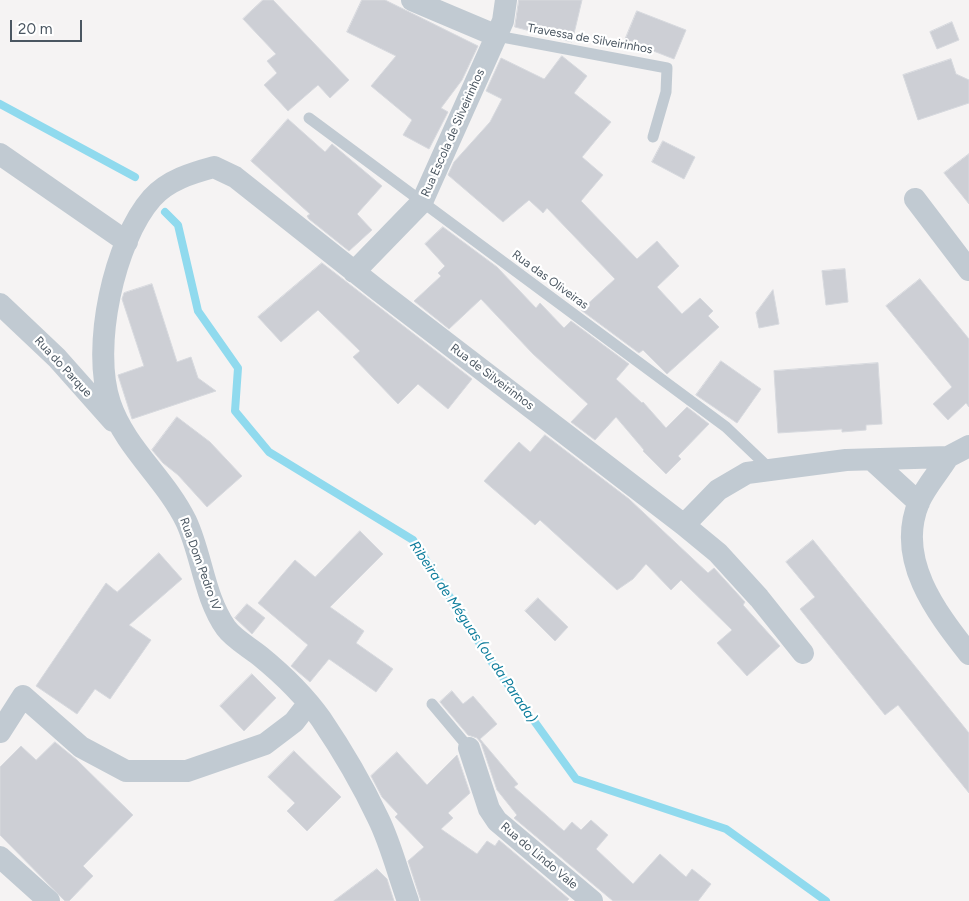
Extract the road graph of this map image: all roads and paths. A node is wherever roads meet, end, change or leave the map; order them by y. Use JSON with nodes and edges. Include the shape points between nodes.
{"nodes":[{"id":1,"x":412,"y":0,"type":"edge"},
{"id":2,"x":506,"y":0,"type":"edge"},
{"id":3,"x":497,"y":36,"type":"junction"},
{"id":4,"x":309,"y":118,"type":"dead end"},
{"id":5,"x":653,"y":137,"type":"dead end"},
{"id":6,"x":0,"y":154,"type":"edge"},
{"id":7,"x":153,"y":197,"type":"joint"},
{"id":8,"x":915,"y":199,"type":"dead end"},
{"id":9,"x":422,"y":202,"type":"junction"},
{"id":10,"x":127,"y":242,"type":"junction"},
{"id":11,"x":969,"y":270,"type":"edge"},
{"id":12,"x":354,"y":272,"type":"junction"},
{"id":13,"x":0,"y":304,"type":"edge"},
{"id":14,"x":124,"y":433,"type":"junction"},
{"id":15,"x":969,"y":446,"type":"edge"},
{"id":16,"x":948,"y":457,"type":"junction"},
{"id":17,"x":872,"y":460,"type":"junction"},
{"id":18,"x":770,"y":470,"type":"junction"},
{"id":19,"x":919,"y":503,"type":"junction"},
{"id":20,"x":684,"y":525,"type":"junction"},
{"id":21,"x":803,"y":653,"type":"dead end"},
{"id":22,"x":969,"y":654,"type":"edge"},
{"id":23,"x":308,"y":704,"type":"junction"},
{"id":24,"x":432,"y":704,"type":"dead end"},
{"id":25,"x":0,"y":732,"type":"edge"},
{"id":26,"x":469,"y":748,"type":"joint"},
{"id":27,"x":0,"y":857,"type":"edge"},
{"id":28,"x":49,"y":901,"type":"edge"},
{"id":29,"x":408,"y":901,"type":"edge"},
{"id":30,"x":592,"y":901,"type":"edge"}],
"edges":[{"from":1,"to":3,"type":"street"},
{"from":2,"to":3,"type":"street","name":"Rua Escola de Silveirinhos"},
{"from":3,"to":5,"type":"lane","name":"Travessa de Silveirinhos","via":[[667,68],[666,92]]},
{"from":3,"to":9,"type":"street","name":"Rua Escola de Silveirinhos"},
{"from":4,"to":9,"type":"lane","name":"Rua das Oliveiras"},
{"from":6,"to":10,"type":"street"},
{"from":7,"to":10,"type":"street","name":"Rua Dom Pedro IV"},
{"from":7,"to":12,"type":"street","name":"Rua de Silveirinhos","via":[[184,175],[214,167],[235,177]]},
{"from":8,"to":11,"type":"street"},
{"from":9,"to":12,"type":"street","name":"Rua Escola de Silveirinhos"},
{"from":9,"to":18,"type":"lane","name":"Rua das Oliveiras","via":[[726,427]]},
{"from":10,"to":14,"type":"street","name":"Rua Dom Pedro IV","via":[[112,282],[102,346],[109,402]]},
{"from":12,"to":20,"type":"street","name":"Rua de Silveirinhos"},
{"from":13,"to":14,"type":"street","name":"Rua do Parque","via":[[57,358]]},
{"from":14,"to":23,"type":"street","name":"Rua Dom Pedro IV","via":[[175,500],[187,523],[216,610],[227,630],[286,678]]},
{"from":15,"to":16,"type":"street"},
{"from":16,"to":17,"type":"street"},
{"from":16,"to":19,"type":"street"},
{"from":17,"to":18,"type":"street","via":[[846,460]]},
{"from":17,"to":19,"type":"street"},
{"from":18,"to":20,"type":"street","via":[[747,473],[718,490]]},
{"from":19,"to":22,"type":"street","via":[[914,522],[913,557],[922,585],[938,615]]},
{"from":20,"to":21,"type":"street","name":"Rua de Silveirinhos","via":[[718,553]]},
{"from":23,"to":25,"type":"street","via":[[294,722],[265,744],[187,771],[126,771],[81,747],[23,696]]},
{"from":23,"to":29,"type":"street","name":"Rua Dom Pedro IV","via":[[320,717],[379,820]]},
{"from":24,"to":26,"type":"lane","name":"Rua do Lindo Vale"},
{"from":26,"to":30,"type":"street","name":"Rua do Lindo Vale","via":[[489,809],[497,821]]},
{"from":27,"to":28,"type":"street"}]}
